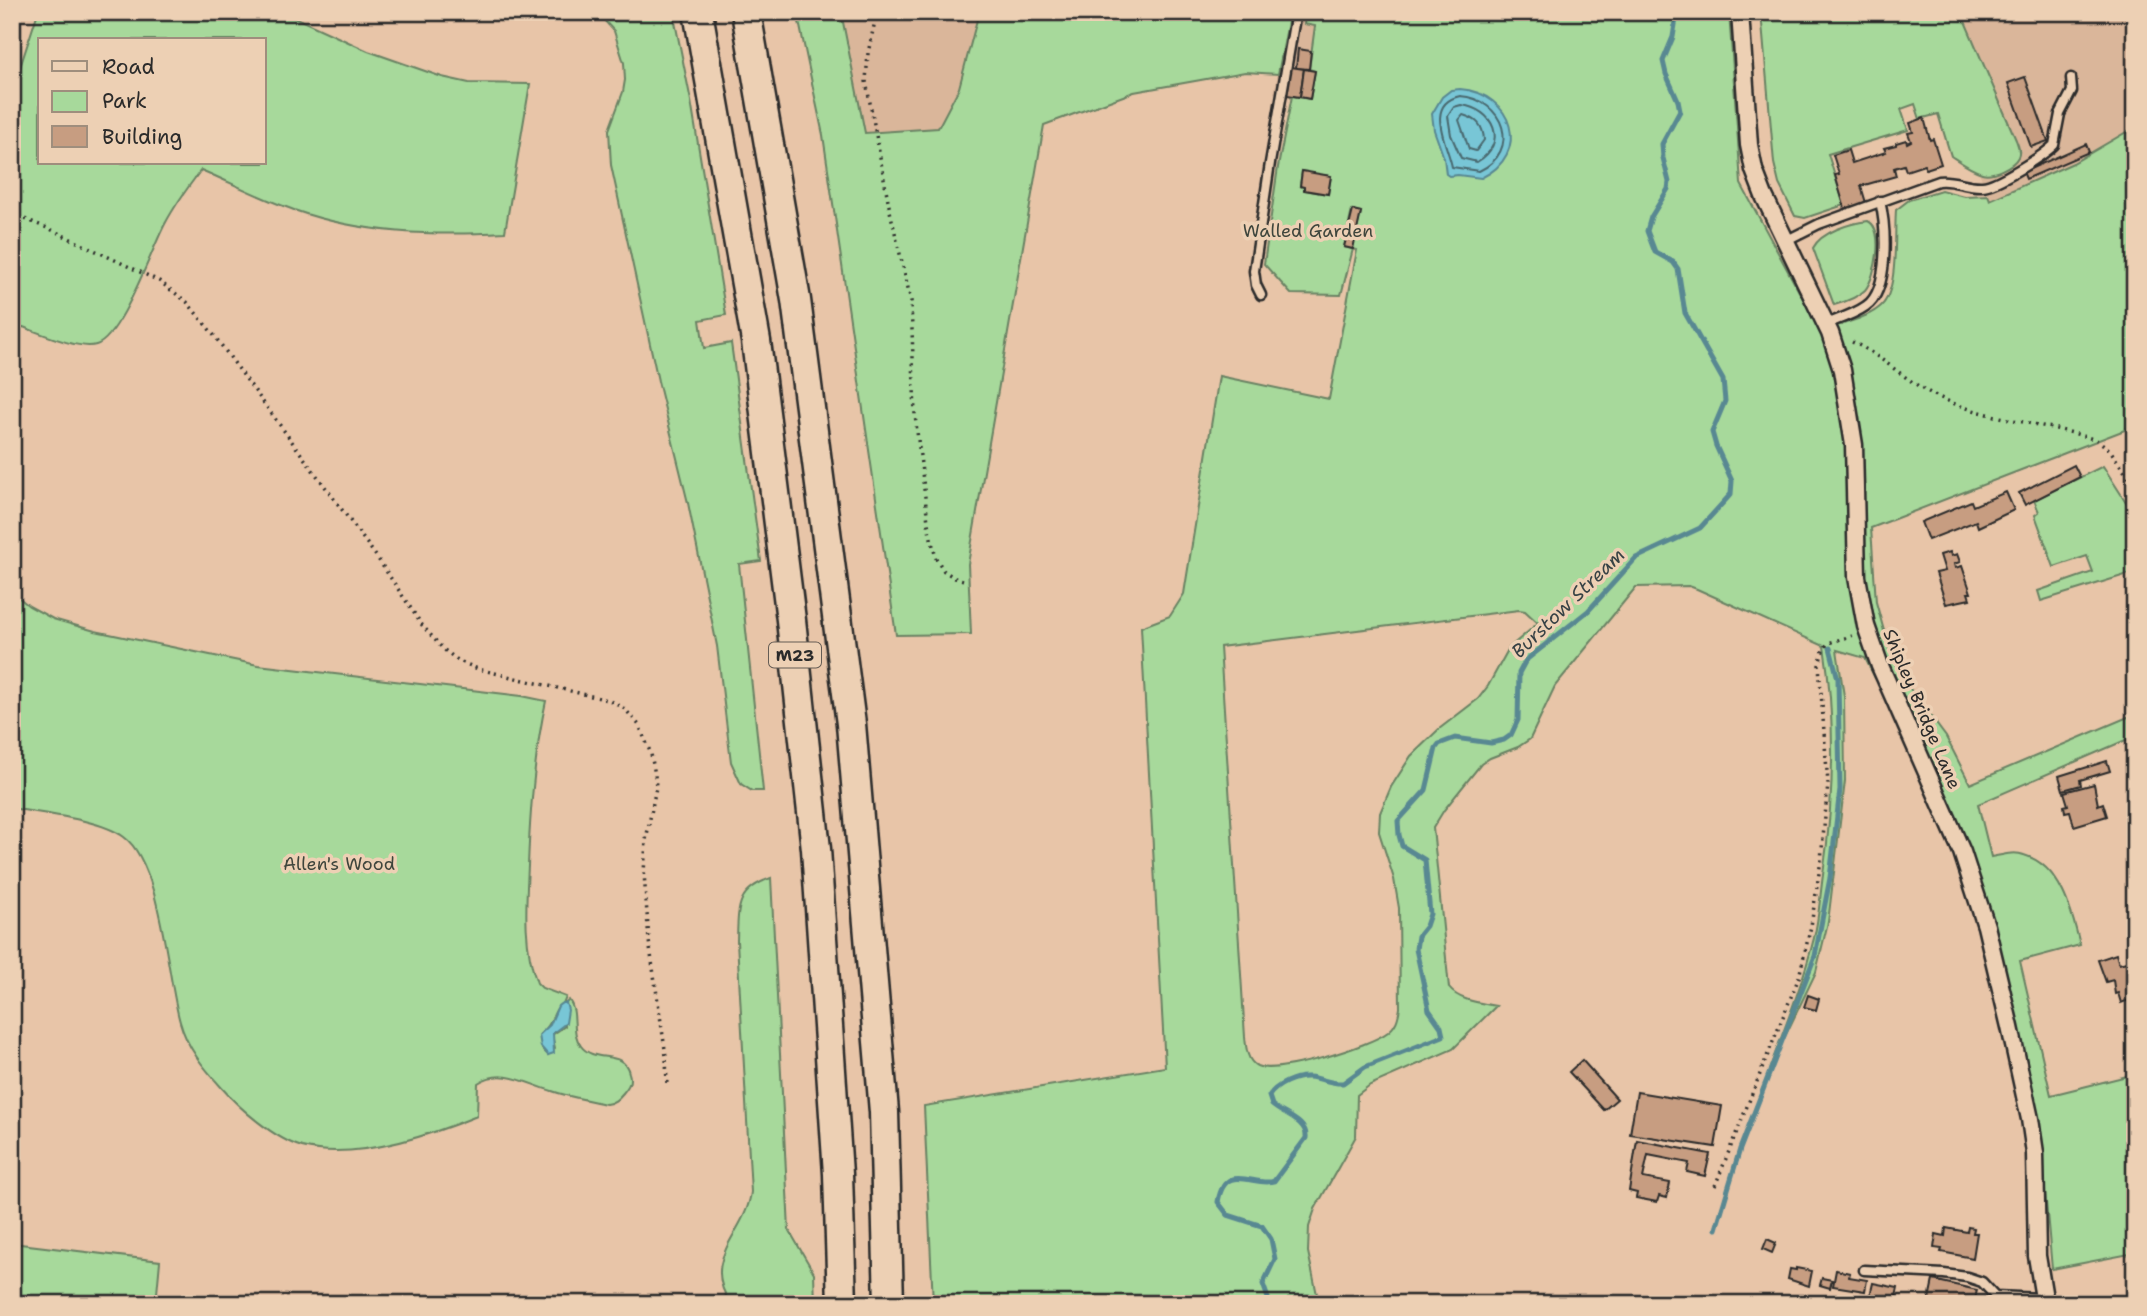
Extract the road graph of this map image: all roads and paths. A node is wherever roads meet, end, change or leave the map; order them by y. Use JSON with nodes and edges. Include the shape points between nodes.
{"nodes":[{"id":1,"x":698,"y":12,"type":"edge"},
{"id":2,"x":746,"y":12,"type":"edge"},
{"id":3,"x":877,"y":12,"type":"edge"},
{"id":4,"x":1296,"y":12,"type":"edge"},
{"id":5,"x":1740,"y":12,"type":"edge"},
{"id":6,"x":2071,"y":78,"type":"dead end"},
{"id":7,"x":1880,"y":201,"type":"junction"},
{"id":8,"x":12,"y":214,"type":"edge"},
{"id":9,"x":1787,"y":240,"type":"junction"},
{"id":10,"x":1261,"y":295,"type":"dead end"},
{"id":11,"x":1828,"y":328,"type":"junction"},
{"id":12,"x":2135,"y":487,"type":"edge"},
{"id":13,"x":968,"y":581,"type":"dead end"},
{"id":14,"x":1868,"y":632,"type":"junction"},
{"id":15,"x":667,"y":1086,"type":"dead end"},
{"id":16,"x":1714,"y":1186,"type":"dead end"},
{"id":17,"x":1864,"y":1270,"type":"dead end"},
{"id":18,"x":2044,"y":1301,"type":"edge"},
{"id":19,"x":842,"y":1304,"type":"edge"},
{"id":20,"x":889,"y":1304,"type":"edge"}],
"edges":[{"from":1,"to":19,"type":"highway","number":"M23","via":[[756,341],[816,849]]},
{"from":2,"to":20,"type":"highway","number":"M23","via":[[796,300],[850,724],[884,1112]]},
{"from":3,"to":13,"type":"path","via":[[866,81],[911,301],[915,415],[929,530],[944,571]]},
{"from":4,"to":10,"type":"lane","via":[[1254,271]]},
{"from":5,"to":9,"type":"street","name":"Shipley Bridge Lane","via":[[1751,159],[1764,197]]},
{"from":6,"to":7,"type":"lane","via":[[2072,91],[2060,114],[2056,141],[2044,153],[1989,185],[1938,181]]},
{"from":7,"to":9,"type":"lane"},
{"from":7,"to":11,"type":"lane","via":[[1886,245],[1876,293],[1866,307]]},
{"from":8,"to":15,"type":"path","via":[[149,275],[187,302],[422,625],[450,655],[478,669],[598,696],[633,716],[645,736],[655,775],[644,873]]},
{"from":9,"to":11,"type":"street","name":"Shipley Bridge Lane"},
{"from":11,"to":12,"type":"path","via":[[1941,399],[1983,414],[2099,441]]},
{"from":11,"to":14,"type":"street","name":"Shipley Bridge Lane","via":[[1851,420],[1857,577]]},
{"from":14,"to":16,"type":"path","via":[[1828,643],[1820,656],[1828,784],[1811,926],[1799,978]]},
{"from":14,"to":18,"type":"street","name":"Shipley Bridge Lane","via":[[1950,821],[1986,926],[2032,1128],[2037,1256]]},
{"from":17,"to":18,"type":"lane","via":[[1967,1277],[1982,1282],[1997,1297]]}]}
